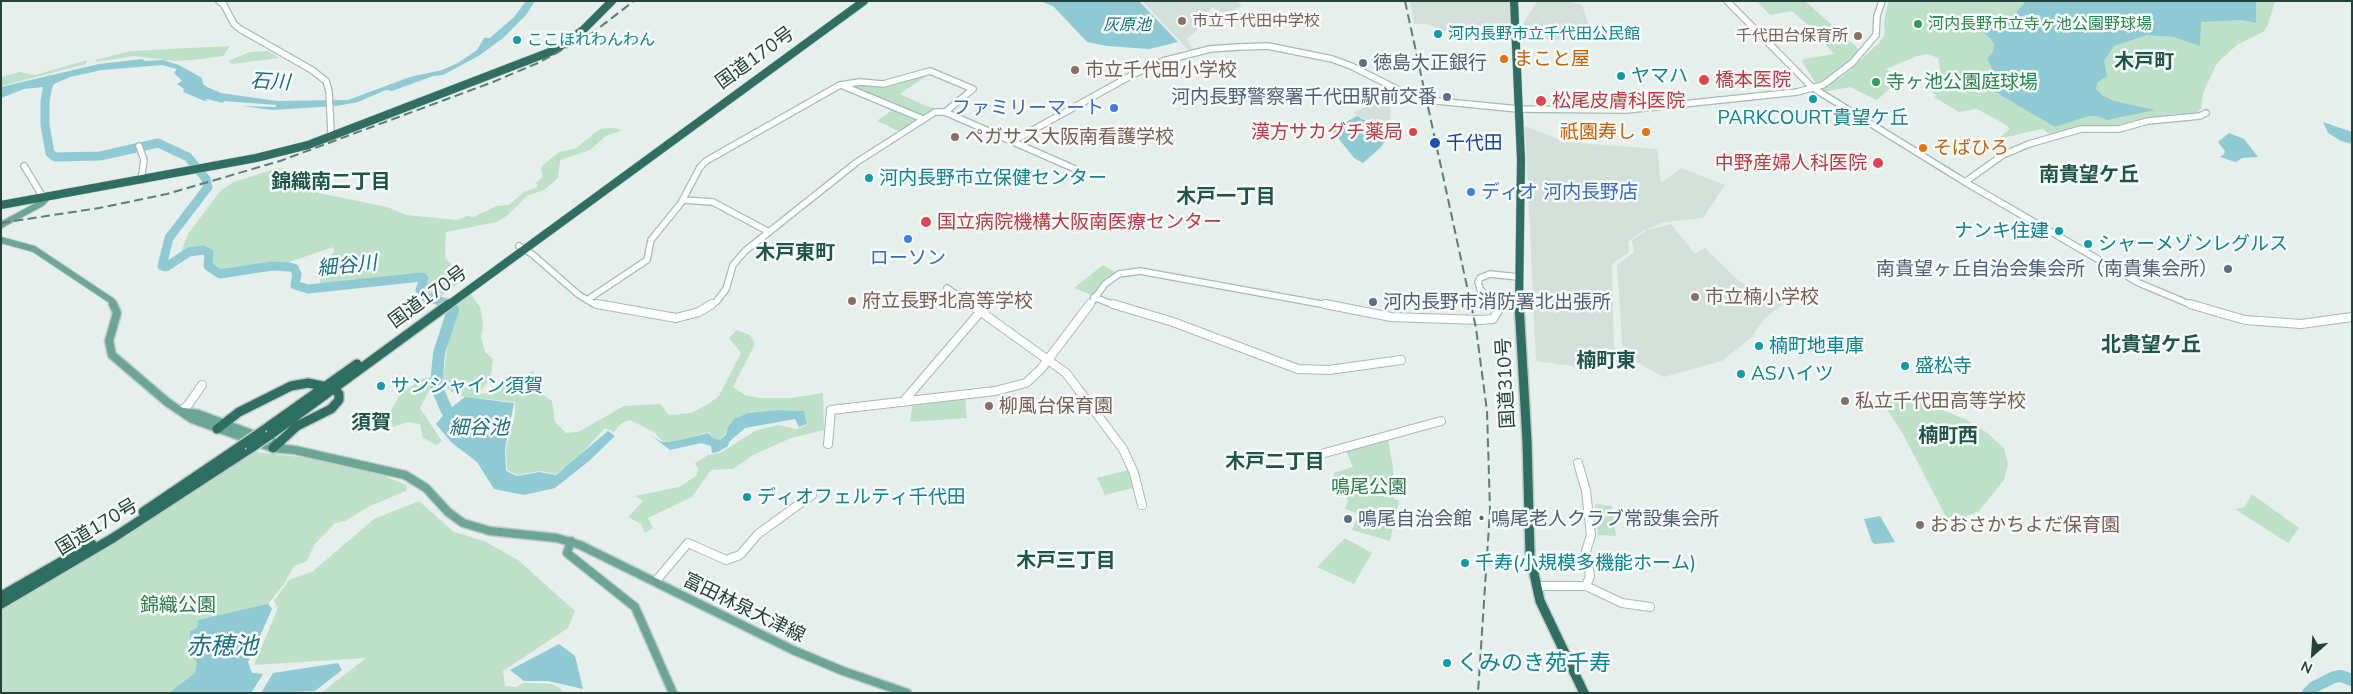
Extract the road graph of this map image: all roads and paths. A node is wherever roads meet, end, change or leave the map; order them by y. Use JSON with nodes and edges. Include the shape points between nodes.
{"nodes":[{"id":1,"x":219,"y":1,"type":"edge"},
{"id":2,"x":612,"y":1,"type":"edge"},
{"id":3,"x":857,"y":1,"type":"edge"},
{"id":4,"x":864,"y":1,"type":"edge"},
{"id":5,"x":1514,"y":1,"type":"edge"},
{"id":6,"x":1727,"y":1,"type":"edge"},
{"id":7,"x":1882,"y":1,"type":"edge"},
{"id":8,"x":840,"y":85,"type":"junction"},
{"id":9,"x":1813,"y":88,"type":"junction"},
{"id":10,"x":1518,"y":109,"type":"junction"},
{"id":11,"x":945,"y":112,"type":"junction"},
{"id":12,"x":2206,"y":113,"type":"dead end"},
{"id":13,"x":923,"y":120,"type":"junction"},
{"id":14,"x":333,"y":135,"type":"junction"},
{"id":15,"x":1013,"y":142,"type":"junction"},
{"id":16,"x":139,"y":147,"type":"dead end"},
{"id":17,"x":24,"y":166,"type":"dead end"},
{"id":18,"x":1075,"y":169,"type":"dead end"},
{"id":19,"x":141,"y":180,"type":"junction"},
{"id":20,"x":1965,"y":182,"type":"junction"},
{"id":21,"x":44,"y":198,"type":"junction"},
{"id":22,"x":683,"y":200,"type":"junction"},
{"id":23,"x":1,"y":205,"type":"edge"},
{"id":24,"x":1,"y":225,"type":"edge"},
{"id":25,"x":769,"y":232,"type":"junction"},
{"id":26,"x":1,"y":240,"type":"edge"},
{"id":27,"x":522,"y":247,"type":"junction"},
{"id":28,"x":1518,"y":277,"type":"junction"},
{"id":29,"x":947,"y":288,"type":"dead end"},
{"id":30,"x":1094,"y":297,"type":"junction"},
{"id":31,"x":587,"y":300,"type":"junction"},
{"id":32,"x":981,"y":312,"type":"junction"},
{"id":33,"x":2352,"y":317,"type":"edge"},
{"id":34,"x":1048,"y":359,"type":"junction"},
{"id":35,"x":1401,"y":360,"type":"dead end"},
{"id":36,"x":202,"y":385,"type":"dead end"},
{"id":37,"x":329,"y":387,"type":"junction"},
{"id":38,"x":903,"y":402,"type":"junction"},
{"id":39,"x":182,"y":411,"type":"junction"},
{"id":40,"x":1440,"y":421,"type":"dead end"},
{"id":41,"x":219,"y":427,"type":"junction"},
{"id":42,"x":828,"y":444,"type":"dead end"},
{"id":43,"x":275,"y":446,"type":"junction"},
{"id":44,"x":246,"y":447,"type":"junction"},
{"id":45,"x":1321,"y":454,"type":"dead end"},
{"id":46,"x":1578,"y":463,"type":"dead end"},
{"id":47,"x":812,"y":496,"type":"dead end"},
{"id":48,"x":1142,"y":505,"type":"dead end"},
{"id":49,"x":572,"y":542,"type":"junction"},
{"id":50,"x":655,"y":582,"type":"junction"},
{"id":51,"x":1537,"y":586,"type":"junction"},
{"id":52,"x":1586,"y":586,"type":"junction"},
{"id":53,"x":1,"y":596,"type":"edge"},
{"id":54,"x":1,"y":604,"type":"edge"},
{"id":55,"x":1650,"y":607,"type":"dead end"},
{"id":56,"x":673,"y":693,"type":"edge"},
{"id":57,"x":907,"y":693,"type":"edge"},
{"id":58,"x":1584,"y":693,"type":"edge"}],
"edges":[{"from":1,"to":14,"type":"street","via":[[240,29],[326,81]]},
{"from":2,"to":14,"type":"highway","via":[[578,34],[555,50]]},
{"from":3,"to":27,"type":"highway","name":"国道170号"},
{"from":4,"to":27,"type":"highway","name":"国道170号"},
{"from":5,"to":10,"type":"highway","name":"国道310号"},
{"from":6,"to":9,"type":"street"},
{"from":7,"to":9,"type":"street","via":[[1873,40],[1852,63],[1824,84]]},
{"from":8,"to":11,"type":"street","via":[[860,82],[883,84],[930,71],[973,89]]},
{"from":8,"to":13,"type":"street"},
{"from":8,"to":22,"type":"street","via":[[711,157],[700,167]]},
{"from":9,"to":10,"type":"street","via":[[1779,95],[1626,110]]},
{"from":9,"to":20,"type":"street"},
{"from":10,"to":15,"type":"street","via":[[1417,99],[1332,59],[1268,46],[1238,47],[1163,61]]},
{"from":10,"to":28,"type":"highway","name":"国道310号","via":[[1521,160]]},
{"from":11,"to":13,"type":"street","via":[[935,112]]},
{"from":11,"to":15,"type":"street"},
{"from":12,"to":20,"type":"street","via":[[2148,121],[2119,129],[2081,129],[2028,144],[2003,155]]},
{"from":13,"to":25,"type":"street","via":[[857,162]]},
{"from":14,"to":19,"type":"highway","via":[[272,155]]},
{"from":15,"to":18,"type":"street"},
{"from":16,"to":19,"type":"street","via":[[144,160]]},
{"from":17,"to":21,"type":"street"},
{"from":19,"to":21,"type":"highway"},
{"from":20,"to":33,"type":"street","via":[[2140,283],[2209,311],[2268,323],[2301,324]]},
{"from":21,"to":23,"type":"highway"},
{"from":21,"to":24,"type":"main road","via":[[42,204]]},
{"from":22,"to":25,"type":"street","via":[[713,202]]},
{"from":22,"to":31,"type":"street","via":[[651,240],[647,260]]},
{"from":25,"to":31,"type":"street","via":[[738,258],[716,302],[699,312],[669,318],[605,307]]},
{"from":26,"to":39,"type":"main road","name":"富田林泉大津線","via":[[34,249],[112,301],[117,313],[109,340],[112,354]]},
{"from":27,"to":31,"type":"street"},
{"from":27,"to":37,"type":"highway","name":"国道170号"},
{"from":28,"to":30,"type":"street","via":[[1490,274],[1480,278],[1480,289],[1498,308],[1496,316],[1489,320],[1391,317],[1140,270],[1112,278]]},
{"from":28,"to":51,"type":"highway","name":"国道310号","via":[[1530,555]]},
{"from":29,"to":32,"type":"street"},
{"from":30,"to":34,"type":"street"},
{"from":30,"to":35,"type":"street","via":[[1173,322],[1298,369],[1328,370]]},
{"from":32,"to":34,"type":"street"},
{"from":32,"to":38,"type":"street"},
{"from":34,"to":38,"type":"street","via":[[1034,377],[1014,387]]},
{"from":34,"to":48,"type":"street","via":[[1079,388],[1123,450],[1134,473]]},
{"from":36,"to":39,"type":"street"},
{"from":37,"to":41,"type":"highway","via":[[291,386],[239,412]]},
{"from":37,"to":43,"type":"highway","via":[[339,394],[336,404],[297,426]]},
{"from":37,"to":44,"type":"highway","name":"国道170号","bridge":true},
{"from":38,"to":42,"type":"street","via":[[831,410]]},
{"from":39,"to":41,"type":"main road","name":"富田林泉大津線","via":[[192,419]]},
{"from":40,"to":45,"type":"street"},
{"from":41,"to":43,"type":"main road","name":"富田林泉大津線"},
{"from":43,"to":49,"type":"main road","name":"富田林泉大津線","via":[[412,478],[454,517],[471,526]]},
{"from":44,"to":53,"type":"highway","name":"国道170号","via":[[141,514]]},
{"from":44,"to":54,"type":"highway","name":"国道170号","via":[[114,538]]},
{"from":46,"to":52,"type":"street","via":[[1586,490],[1591,535],[1586,551],[1590,576]]},
{"from":47,"to":50,"type":"street","via":[[758,534],[740,555],[726,560],[688,543]]},
{"from":49,"to":50,"type":"main road","name":"富田林泉大津線"},
{"from":49,"to":56,"type":"main road","via":[[566,549],[567,553],[635,608]]},
{"from":50,"to":57,"type":"main road","name":"富田林泉大津線","via":[[810,658]]},
{"from":51,"to":52,"type":"street"},
{"from":51,"to":58,"type":"highway","name":"国道310号","via":[[1543,609]]},
{"from":52,"to":55,"type":"street","via":[[1622,604]]}]}
